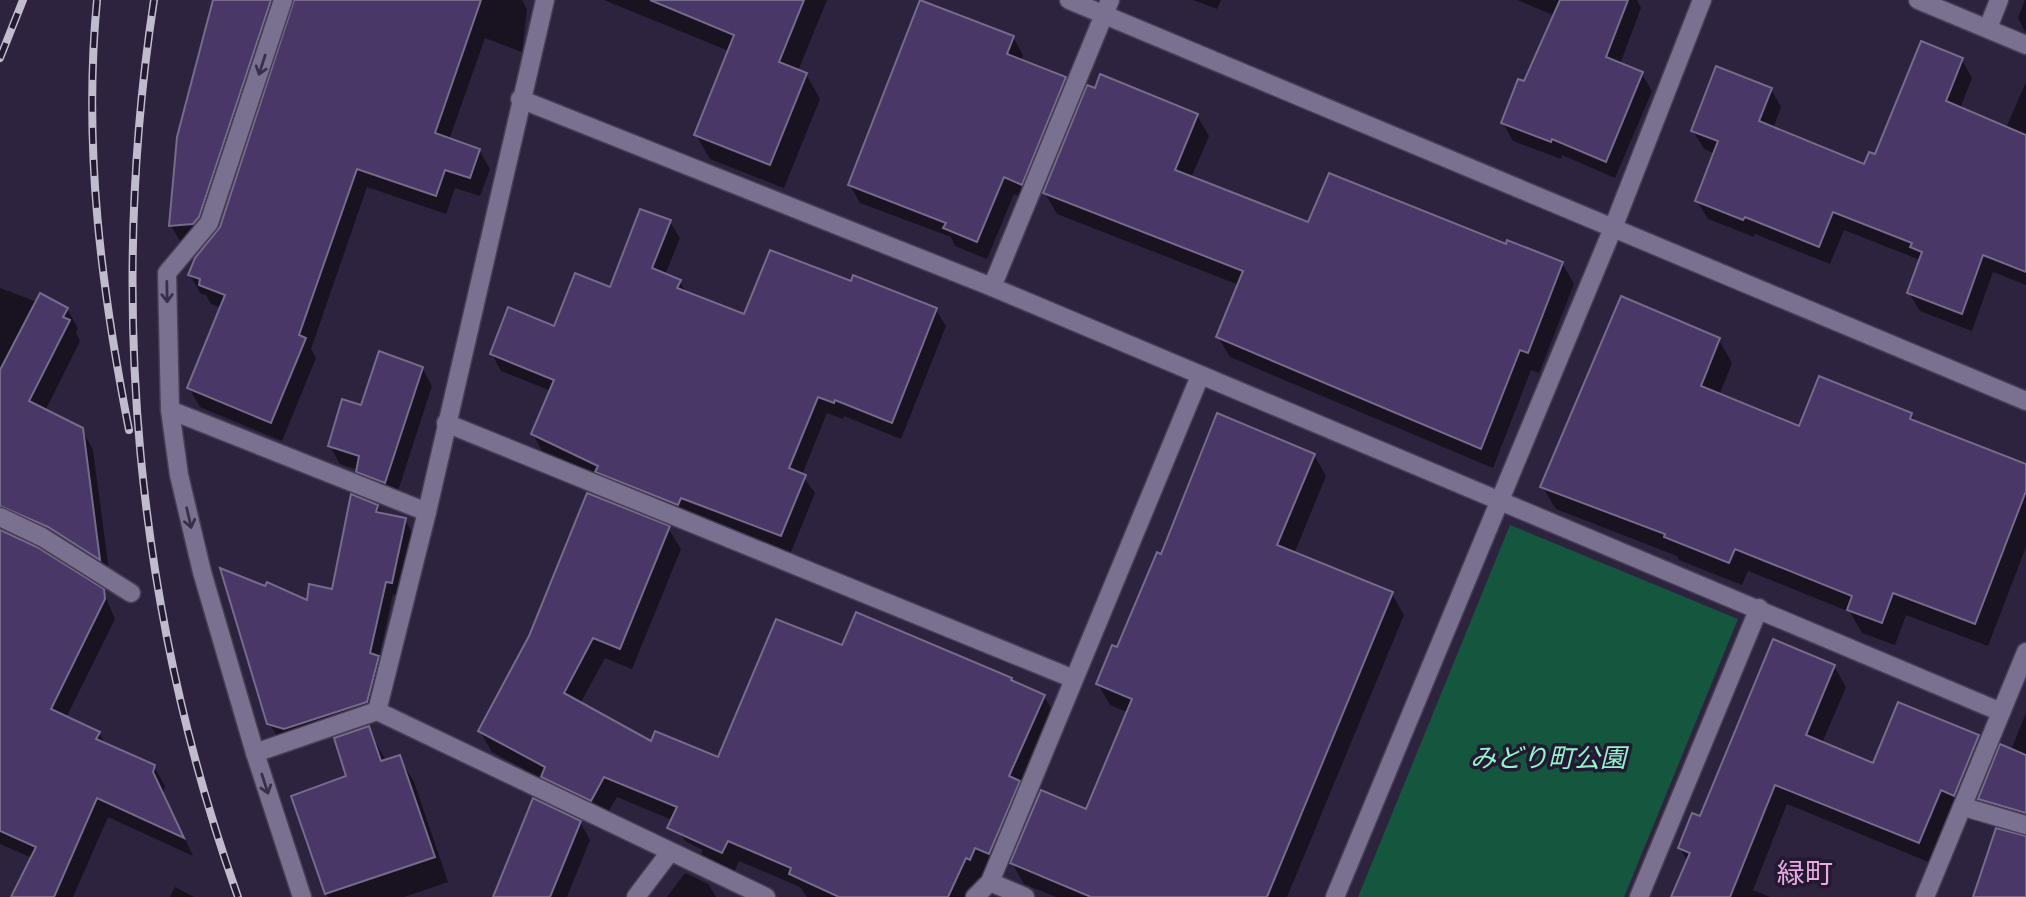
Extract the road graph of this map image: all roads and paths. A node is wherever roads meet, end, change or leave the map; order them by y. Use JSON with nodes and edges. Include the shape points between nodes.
{"nodes":[{"id":1,"x":283,"y":0,"type":"edge"},
{"id":2,"x":545,"y":0,"type":"edge"},
{"id":3,"x":1069,"y":0,"type":"edge"},
{"id":4,"x":1702,"y":0,"type":"edge"},
{"id":5,"x":1918,"y":0,"type":"edge"},
{"id":6,"x":1999,"y":0,"type":"edge"},
{"id":7,"x":1107,"y":7,"type":"edge"},
{"id":8,"x":1988,"y":28,"type":"junction"},
{"id":9,"x":2026,"y":45,"type":"edge"},
{"id":10,"x":520,"y":99,"type":"junction"},
{"id":11,"x":1613,"y":228,"type":"junction"},
{"id":12,"x":992,"y":287,"type":"junction"},
{"id":13,"x":1200,"y":376,"type":"junction"},
{"id":14,"x":2026,"y":401,"type":"edge"},
{"id":15,"x":170,"y":410,"type":"junction"},
{"id":16,"x":446,"y":423,"type":"junction"},
{"id":17,"x":1501,"y":501,"type":"junction"},
{"id":18,"x":427,"y":512,"type":"junction"},
{"id":19,"x":0,"y":517,"type":"edge"},
{"id":20,"x":131,"y":593,"type":"dead end"},
{"id":21,"x":1759,"y":608,"type":"junction"},
{"id":22,"x":2026,"y":652,"type":"edge"},
{"id":23,"x":1074,"y":679,"type":"junction"},
{"id":24,"x":377,"y":710,"type":"junction"},
{"id":25,"x":2001,"y":712,"type":"junction"},
{"id":26,"x":255,"y":753,"type":"junction"},
{"id":27,"x":1964,"y":807,"type":"junction"},
{"id":28,"x":2026,"y":825,"type":"edge"},
{"id":29,"x":670,"y":852,"type":"junction"},
{"id":30,"x":990,"y":882,"type":"junction"},
{"id":31,"x":302,"y":897,"type":"edge"},
{"id":32,"x":636,"y":897,"type":"edge"},
{"id":33,"x":766,"y":897,"type":"edge"},
{"id":34,"x":975,"y":897,"type":"edge"},
{"id":35,"x":1025,"y":897,"type":"edge"},
{"id":36,"x":1335,"y":897,"type":"edge"},
{"id":37,"x":1639,"y":897,"type":"edge"},
{"id":38,"x":1925,"y":897,"type":"edge"}],
"edges":[{"from":1,"to":15,"type":"street","one_way":true,"via":[[209,223],[167,273]]},
{"from":2,"to":10,"type":"street"},
{"from":3,"to":7,"type":"street"},
{"from":4,"to":11,"type":"street"},
{"from":5,"to":8,"type":"street"},
{"from":6,"to":8,"type":"street"},
{"from":7,"to":11,"type":"street"},
{"from":7,"to":12,"type":"street"},
{"from":8,"to":9,"type":"street"},
{"from":10,"to":12,"type":"street"},
{"from":10,"to":16,"type":"street"},
{"from":11,"to":14,"type":"street"},
{"from":11,"to":17,"type":"street"},
{"from":12,"to":13,"type":"street"},
{"from":13,"to":17,"type":"street"},
{"from":13,"to":23,"type":"street"},
{"from":15,"to":18,"type":"street"},
{"from":15,"to":26,"type":"street","one_way":true,"via":[[179,475],[202,572]]},
{"from":16,"to":18,"type":"street"},
{"from":16,"to":23,"type":"street"},
{"from":17,"to":21,"type":"street"},
{"from":17,"to":36,"type":"street"},
{"from":18,"to":24,"type":"street"},
{"from":19,"to":20,"type":"street","via":[[42,537]]},
{"from":21,"to":25,"type":"street"},
{"from":21,"to":37,"type":"street"},
{"from":22,"to":25,"type":"street"},
{"from":23,"to":30,"type":"street"},
{"from":24,"to":26,"type":"street"},
{"from":24,"to":29,"type":"street"},
{"from":25,"to":27,"type":"street"},
{"from":26,"to":31,"type":"street","one_way":true},
{"from":27,"to":28,"type":"street"},
{"from":27,"to":38,"type":"street"},
{"from":29,"to":32,"type":"street"},
{"from":29,"to":33,"type":"street"},
{"from":30,"to":34,"type":"street"},
{"from":30,"to":35,"type":"street"}]}
